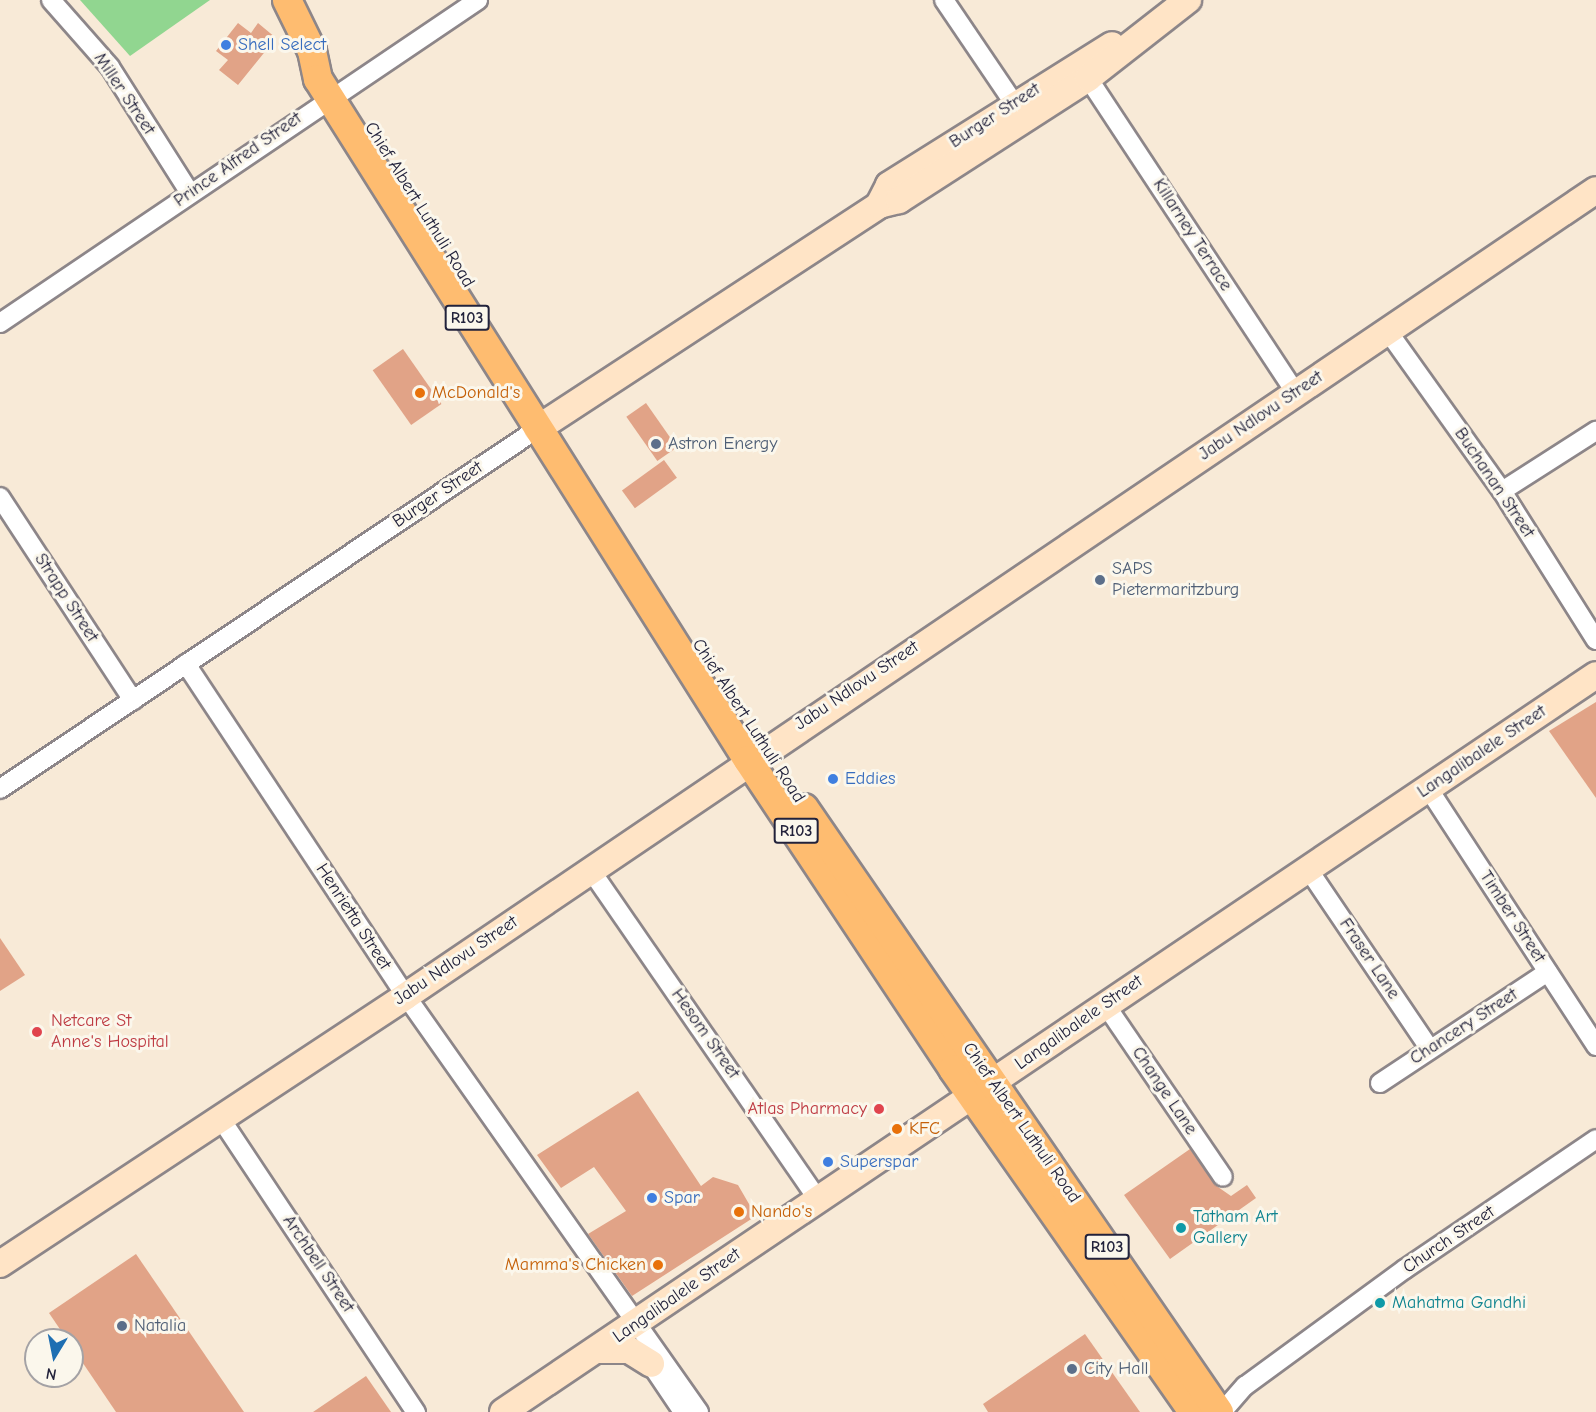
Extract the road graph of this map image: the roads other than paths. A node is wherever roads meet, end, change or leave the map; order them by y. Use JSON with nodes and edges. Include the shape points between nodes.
{"nodes":[{"id":1,"x":51,"y":0,"type":"edge"},
{"id":2,"x":287,"y":0,"type":"edge"},
{"id":3,"x":478,"y":0,"type":"edge"},
{"id":4,"x":944,"y":0,"type":"edge"},
{"id":5,"x":1188,"y":0,"type":"edge"},
{"id":6,"x":1085,"y":70,"type":"junction"},
{"id":7,"x":337,"y":91,"type":"junction"},
{"id":8,"x":1019,"y":111,"type":"junction"},
{"id":9,"x":1596,"y":190,"type":"edge"},
{"id":10,"x":190,"y":194,"type":"junction"},
{"id":11,"x":0,"y":323,"type":"edge"},
{"id":12,"x":1387,"y":330,"type":"junction"},
{"id":13,"x":1295,"y":392,"type":"junction"},
{"id":14,"x":545,"y":424,"type":"junction"},
{"id":15,"x":1596,"y":431,"type":"edge"},
{"id":16,"x":1502,"y":491,"type":"junction"},
{"id":17,"x":0,"y":496,"type":"edge"},
{"id":18,"x":1596,"y":640,"type":"edge"},
{"id":19,"x":186,"y":663,"type":"junction"},
{"id":20,"x":1596,"y":675,"type":"edge"},
{"id":21,"x":133,"y":700,"type":"junction"},
{"id":22,"x":756,"y":755,"type":"junction"},
{"id":23,"x":1428,"y":788,"type":"junction"},
{"id":24,"x":0,"y":789,"type":"edge"},
{"id":25,"x":590,"y":869,"type":"junction"},
{"id":26,"x":1308,"y":869,"type":"junction"},
{"id":27,"x":1548,"y":972,"type":"junction"},
{"id":28,"x":406,"y":996,"type":"junction"},
{"id":29,"x":1105,"y":1004,"type":"junction"},
{"id":30,"x":1596,"y":1046,"type":"edge"},
{"id":31,"x":1430,"y":1049,"type":"junction"},
{"id":32,"x":1380,"y":1083,"type":"dead end"},
{"id":33,"x":982,"y":1091,"type":"junction"},
{"id":34,"x":219,"y":1116,"type":"junction"},
{"id":35,"x":1596,"y":1139,"type":"edge"},
{"id":36,"x":1223,"y":1177,"type":"dead end"},
{"id":37,"x":818,"y":1200,"type":"junction"},
{"id":38,"x":0,"y":1264,"type":"edge"},
{"id":39,"x":632,"y":1322,"type":"junction"},
{"id":40,"x":598,"y":1350,"type":"junction"},
{"id":41,"x":651,"y":1364,"type":"junction"},
{"id":42,"x":1198,"y":1406,"type":"edge"},
{"id":43,"x":416,"y":1412,"type":"edge"},
{"id":44,"x":503,"y":1412,"type":"edge"},
{"id":45,"x":682,"y":1412,"type":"edge"},
{"id":46,"x":699,"y":1412,"type":"edge"}],
"edges":[{"from":1,"to":10,"type":"street","name":"Miller Street","via":[[110,67]]},
{"from":2,"to":7,"type":"main road","name":"Chief Albert Luthuli Road","number":"R103"},
{"from":3,"to":7,"type":"street","name":"Prince Alfred Street"},
{"from":4,"to":8,"type":"street"},
{"from":5,"to":6,"type":"street","via":[[1121,52]]},
{"from":6,"to":8,"type":"street","name":"Burger Street"},
{"from":6,"to":13,"type":"street","name":"Killarney Terrace"},
{"from":7,"to":10,"type":"street","name":"Prince Alfred Street"},
{"from":7,"to":14,"type":"main road","name":"Chief Albert Luthuli Road","number":"R103"},
{"from":8,"to":14,"type":"street","name":"Burger Street","via":[[899,200],[879,205]]},
{"from":9,"to":12,"type":"street","name":"Jabu Ndlovu Street"},
{"from":10,"to":11,"type":"street","name":"Prince Alfred Street"},
{"from":12,"to":13,"type":"street","name":"Jabu Ndlovu Street"},
{"from":12,"to":16,"type":"street","name":"Buchanan Street"},
{"from":13,"to":22,"type":"street","name":"Jabu Ndlovu Street"},
{"from":14,"to":19,"type":"street","name":"Burger Street"},
{"from":14,"to":22,"type":"main road","name":"Chief Albert Luthuli Road","number":"R103"},
{"from":15,"to":16,"type":"street"},
{"from":16,"to":18,"type":"street","name":"Buchanan Street"},
{"from":17,"to":21,"type":"street","name":"Strapp Street"},
{"from":19,"to":21,"type":"street","name":"Burger Street"},
{"from":19,"to":28,"type":"street","name":"Henrietta Street"},
{"from":20,"to":23,"type":"street","name":"Langalibalele Street"},
{"from":21,"to":24,"type":"street","name":"Burger Street"},
{"from":22,"to":25,"type":"street","name":"Jabu Ndlovu Street"},
{"from":22,"to":33,"type":"main road","name":"Chief Albert Luthuli Road","number":"R103"},
{"from":23,"to":26,"type":"street","name":"Langalibalele Street"},
{"from":23,"to":27,"type":"street","name":"Timber Street"},
{"from":25,"to":28,"type":"street","name":"Jabu Ndlovu Street"},
{"from":25,"to":37,"type":"street","name":"Hesom Street"},
{"from":26,"to":29,"type":"street","name":"Langalibalele Street"},
{"from":26,"to":31,"type":"street","name":"Fraser Lane"},
{"from":27,"to":30,"type":"street","name":"Timber Street"},
{"from":27,"to":31,"type":"street","name":"Chancery Street"},
{"from":28,"to":34,"type":"street","name":"Jabu Ndlovu Street"},
{"from":28,"to":39,"type":"street","name":"Henrietta Street"},
{"from":29,"to":33,"type":"street","name":"Langalibalele Street"},
{"from":29,"to":36,"type":"street","name":"Change Lane"},
{"from":31,"to":32,"type":"street","name":"Chancery Street"},
{"from":33,"to":37,"type":"street","name":"Langalibalele Street"},
{"from":33,"to":42,"type":"main road","name":"Chief Albert Luthuli Road","number":"R103"},
{"from":34,"to":38,"type":"street","name":"Jabu Ndlovu Street"},
{"from":34,"to":43,"type":"street","name":"Archbell Street"},
{"from":35,"to":42,"type":"street","name":"Church Street","via":[[1245,1386]]},
{"from":37,"to":39,"type":"street","name":"Langalibalele Street"},
{"from":39,"to":40,"type":"street","name":"Langalibalele Street"},
{"from":39,"to":41,"type":"street","name":"Henrietta Street"},
{"from":39,"to":46,"type":"street","name":"Henrietta Street"},
{"from":40,"to":41,"type":"street","via":[[629,1350]]},
{"from":40,"to":44,"type":"street","name":"Langalibalele Street"},
{"from":41,"to":45,"type":"street","name":"Henrietta Street"}]}
